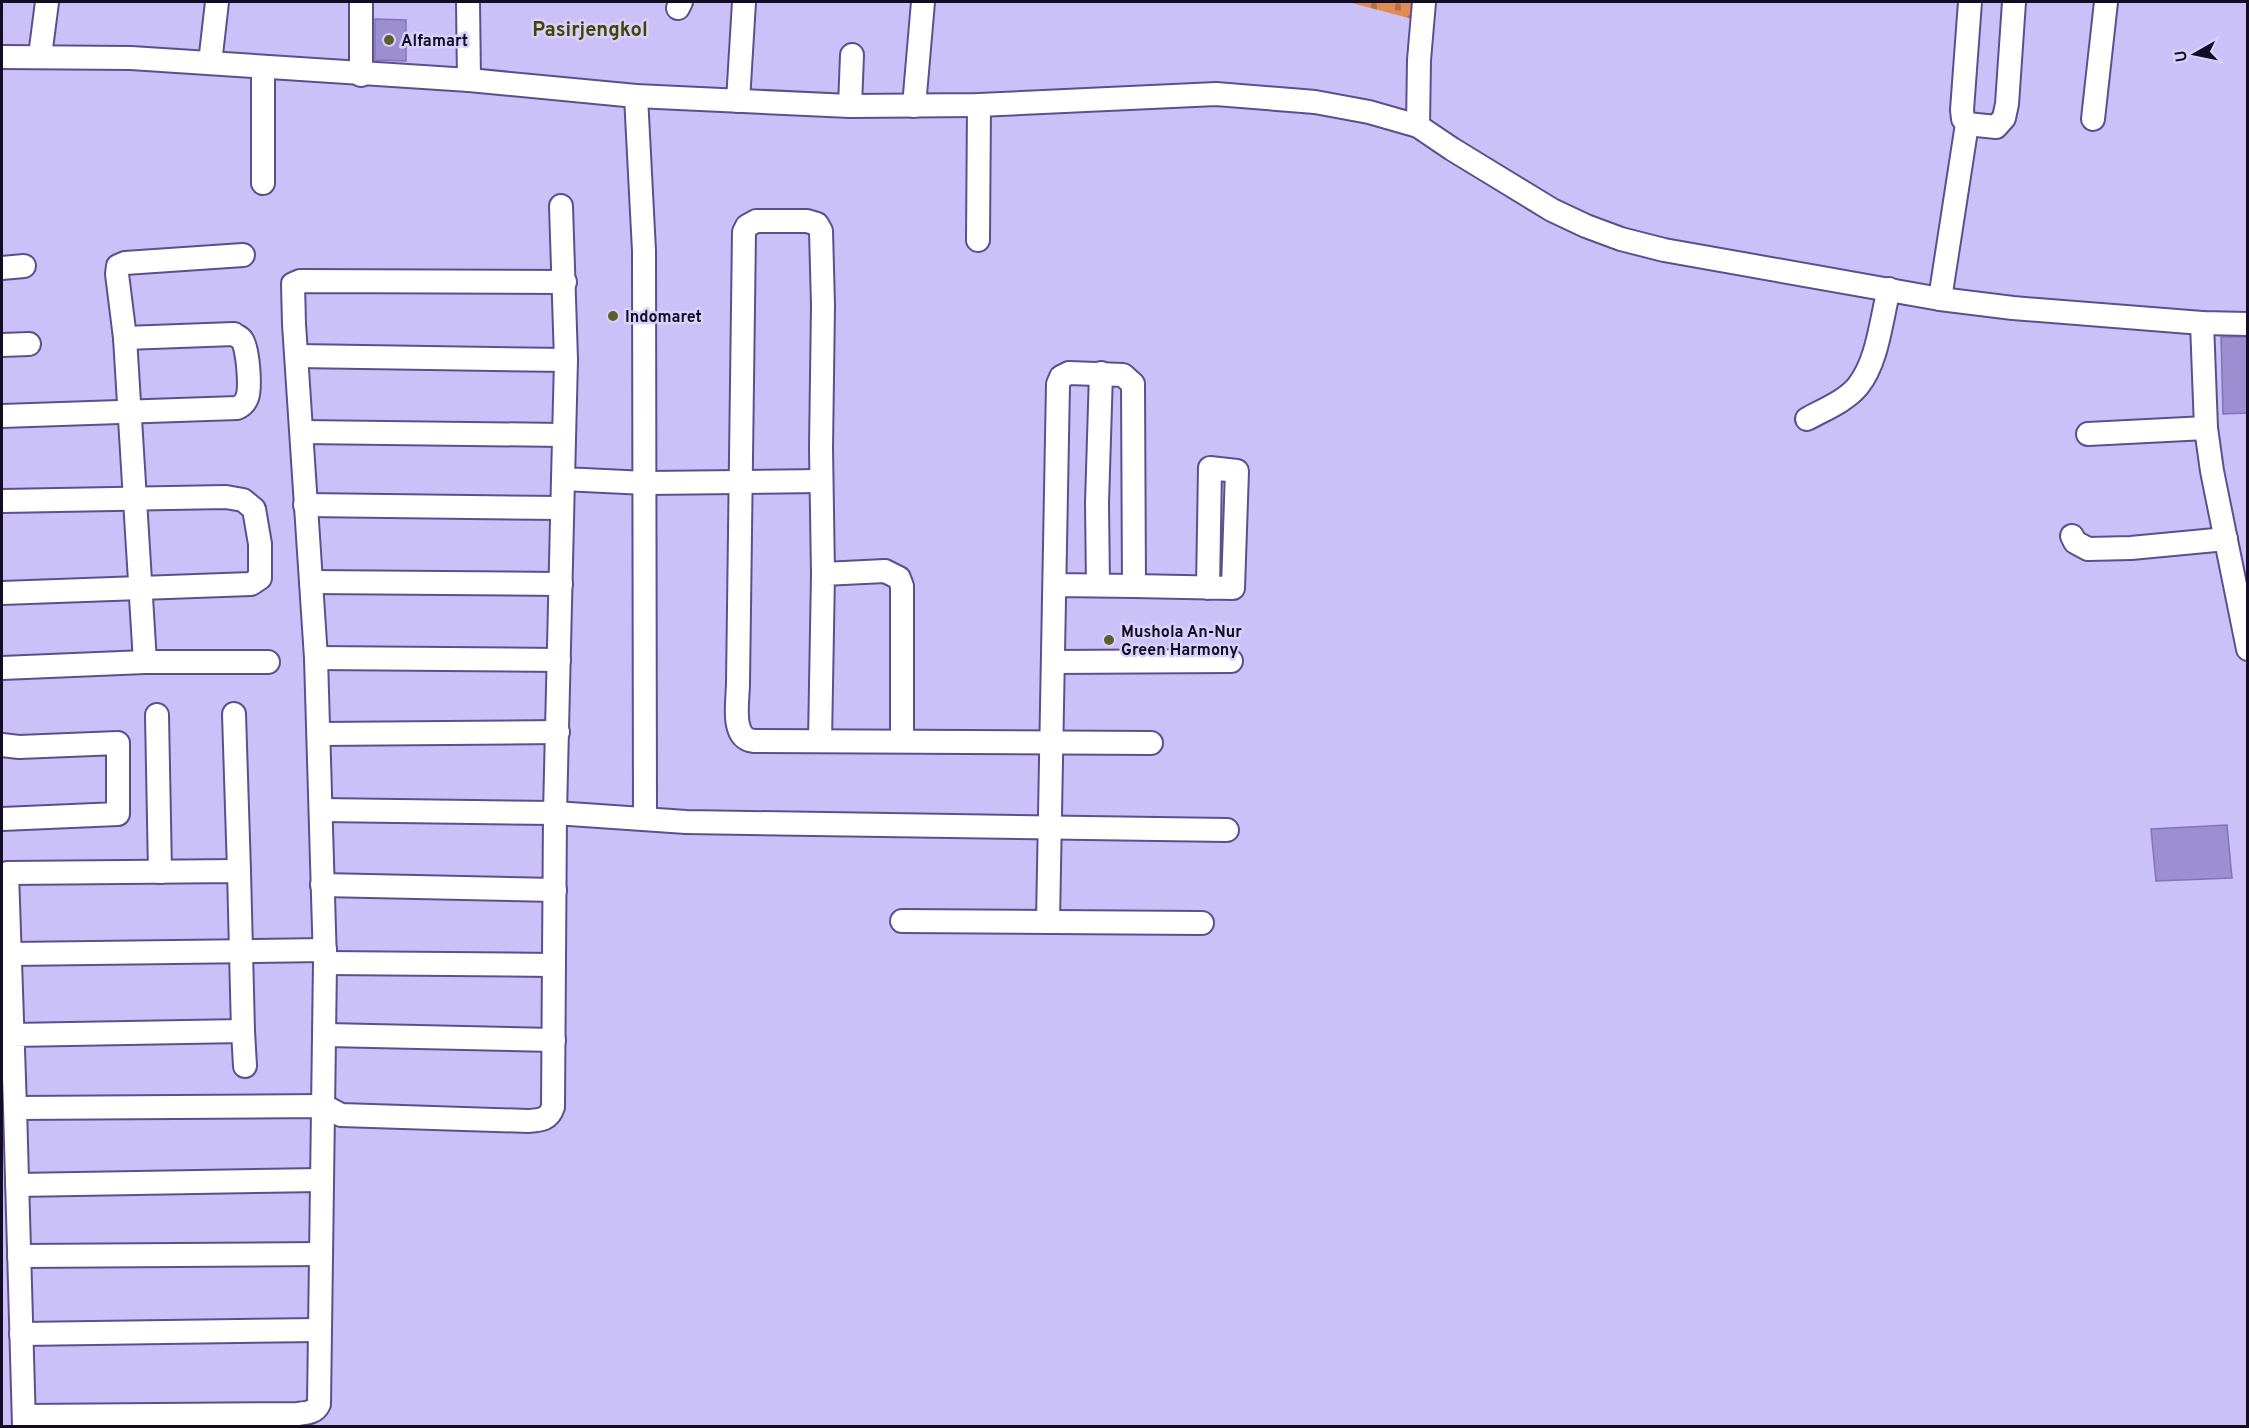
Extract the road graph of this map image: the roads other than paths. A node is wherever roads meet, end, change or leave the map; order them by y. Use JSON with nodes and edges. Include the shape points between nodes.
{"nodes":[{"id":1,"x":47,"y":2,"type":"edge"},
{"id":2,"x":217,"y":2,"type":"edge"},
{"id":3,"x":361,"y":2,"type":"edge"},
{"id":4,"x":468,"y":2,"type":"edge"},
{"id":5,"x":744,"y":2,"type":"edge"},
{"id":6,"x":923,"y":2,"type":"edge"},
{"id":7,"x":1424,"y":2,"type":"edge"},
{"id":8,"x":1970,"y":2,"type":"edge"},
{"id":9,"x":2014,"y":2,"type":"edge"},
{"id":10,"x":2106,"y":2,"type":"edge"},
{"id":11,"x":852,"y":55,"type":"dead end"},
{"id":12,"x":40,"y":56,"type":"junction"},
{"id":13,"x":2,"y":57,"type":"edge"},
{"id":14,"x":210,"y":63,"type":"junction"},
{"id":15,"x":263,"y":68,"type":"junction"},
{"id":16,"x":361,"y":75,"type":"junction"},
{"id":17,"x":469,"y":80,"type":"junction"},
{"id":18,"x":636,"y":96,"type":"junction"},
{"id":19,"x":738,"y":101,"type":"junction"},
{"id":20,"x":979,"y":105,"type":"junction"},
{"id":21,"x":850,"y":106,"type":"junction"},
{"id":22,"x":914,"y":106,"type":"junction"},
{"id":23,"x":2093,"y":119,"type":"dead end"},
{"id":24,"x":1967,"y":124,"type":"junction"},
{"id":25,"x":1418,"y":126,"type":"junction"},
{"id":26,"x":263,"y":183,"type":"dead end"},
{"id":27,"x":561,"y":206,"type":"dead end"},
{"id":28,"x":978,"y":240,"type":"dead end"},
{"id":29,"x":243,"y":255,"type":"dead end"},
{"id":30,"x":24,"y":266,"type":"dead end"},
{"id":31,"x":2,"y":268,"type":"edge"},
{"id":32,"x":565,"y":282,"type":"junction"},
{"id":33,"x":1889,"y":289,"type":"junction"},
{"id":34,"x":1940,"y":299,"type":"junction"},
{"id":35,"x":2202,"y":322,"type":"junction"},
{"id":36,"x":2247,"y":324,"type":"edge"},
{"id":37,"x":124,"y":338,"type":"junction"},
{"id":38,"x":29,"y":344,"type":"dead end"},
{"id":39,"x":2,"y":345,"type":"edge"},
{"id":40,"x":297,"y":356,"type":"junction"},
{"id":41,"x":566,"y":360,"type":"junction"},
{"id":42,"x":1101,"y":373,"type":"junction"},
{"id":43,"x":128,"y":413,"type":"junction"},
{"id":44,"x":2,"y":416,"type":"edge"},
{"id":45,"x":1807,"y":419,"type":"dead end"},
{"id":46,"x":2206,"y":428,"type":"junction"},
{"id":47,"x":302,"y":432,"type":"junction"},
{"id":48,"x":2088,"y":434,"type":"dead end"},
{"id":49,"x":563,"y":435,"type":"junction"},
{"id":50,"x":563,"y":479,"type":"junction"},
{"id":51,"x":741,"y":481,"type":"junction"},
{"id":52,"x":821,"y":481,"type":"junction"},
{"id":53,"x":646,"y":483,"type":"junction"},
{"id":54,"x":134,"y":498,"type":"junction"},
{"id":55,"x":2,"y":501,"type":"edge"},
{"id":56,"x":306,"y":505,"type":"junction"},
{"id":57,"x":561,"y":508,"type":"junction"},
{"id":58,"x":2072,"y":536,"type":"dead end"},
{"id":59,"x":2226,"y":538,"type":"junction"},
{"id":60,"x":823,"y":574,"type":"junction"},
{"id":61,"x":311,"y":582,"type":"junction"},
{"id":62,"x":561,"y":584,"type":"junction"},
{"id":63,"x":1055,"y":585,"type":"junction"},
{"id":64,"x":1098,"y":585,"type":"junction"},
{"id":65,"x":1134,"y":586,"type":"junction"},
{"id":66,"x":1208,"y":588,"type":"junction"},
{"id":67,"x":139,"y":589,"type":"junction"},
{"id":68,"x":2,"y":593,"type":"edge"},
{"id":69,"x":2247,"y":649,"type":"edge"},
{"id":70,"x":316,"y":658,"type":"junction"},
{"id":71,"x":559,"y":660,"type":"junction"},
{"id":72,"x":145,"y":662,"type":"junction"},
{"id":73,"x":268,"y":662,"type":"dead end"},
{"id":74,"x":1053,"y":662,"type":"junction"},
{"id":75,"x":1231,"y":662,"type":"dead end"},
{"id":76,"x":2,"y":668,"type":"edge"},
{"id":77,"x":234,"y":714,"type":"dead end"},
{"id":78,"x":157,"y":715,"type":"dead end"},
{"id":79,"x":558,"y":732,"type":"junction"},
{"id":80,"x":319,"y":734,"type":"junction"},
{"id":81,"x":820,"y":741,"type":"junction"},
{"id":82,"x":902,"y":741,"type":"junction"},
{"id":83,"x":1051,"y":742,"type":"junction"},
{"id":84,"x":1151,"y":743,"type":"dead end"},
{"id":85,"x":2,"y":745,"type":"edge"},
{"id":86,"x":321,"y":810,"type":"junction"},
{"id":87,"x":555,"y":813,"type":"junction"},
{"id":88,"x":2,"y":819,"type":"edge"},
{"id":89,"x":645,"y":819,"type":"junction"},
{"id":90,"x":1050,"y":827,"type":"junction"},
{"id":91,"x":1227,"y":830,"type":"dead end"},
{"id":92,"x":239,"y":871,"type":"junction"},
{"id":93,"x":160,"y":872,"type":"junction"},
{"id":94,"x":322,"y":885,"type":"junction"},
{"id":95,"x":555,"y":890,"type":"junction"},
{"id":96,"x":5,"y":894,"type":"edge"},
{"id":97,"x":902,"y":921,"type":"dead end"},
{"id":98,"x":1048,"y":922,"type":"junction"},
{"id":99,"x":1202,"y":923,"type":"dead end"},
{"id":100,"x":241,"y":951,"type":"junction"},
{"id":101,"x":10,"y":954,"type":"junction"},
{"id":102,"x":325,"y":956,"type":"junction"},
{"id":103,"x":554,"y":964,"type":"junction"},
{"id":104,"x":243,"y":1031,"type":"junction"},
{"id":105,"x":12,"y":1035,"type":"junction"},
{"id":106,"x":326,"y":1035,"type":"junction"},
{"id":107,"x":554,"y":1040,"type":"junction"},
{"id":108,"x":245,"y":1066,"type":"dead end"},
{"id":109,"x":324,"y":1106,"type":"junction"},
{"id":110,"x":11,"y":1116,"type":"edge"},
{"id":111,"x":321,"y":1180,"type":"junction"},
{"id":112,"x":16,"y":1185,"type":"junction"},
{"id":113,"x":10,"y":1212,"type":"edge"},
{"id":114,"x":320,"y":1254,"type":"junction"},
{"id":115,"x":19,"y":1256,"type":"junction"},
{"id":116,"x":11,"y":1291,"type":"edge"},
{"id":117,"x":319,"y":1330,"type":"junction"},
{"id":118,"x":21,"y":1334,"type":"junction"},
{"id":119,"x":229,"y":1420,"type":"edge"},
{"id":120,"x":24,"y":1421,"type":"edge"}],
"edges":[{"from":1,"to":12,"type":"street"},
{"from":2,"to":14,"type":"street"},
{"from":3,"to":16,"type":"street"},
{"from":4,"to":17,"type":"street"},
{"from":5,"to":19,"type":"street"},
{"from":6,"to":22,"type":"street"},
{"from":7,"to":25,"type":"street"},
{"from":8,"to":24,"type":"street","via":[[1962,110]]},
{"from":9,"to":24,"type":"street","via":[[2004,118],[1996,127]]},
{"from":10,"to":23,"type":"street"},
{"from":11,"to":21,"type":"street"},
{"from":12,"to":13,"type":"street"},
{"from":12,"to":14,"type":"street"},
{"from":14,"to":15,"type":"street"},
{"from":15,"to":16,"type":"street"},
{"from":15,"to":26,"type":"street"},
{"from":16,"to":17,"type":"street"},
{"from":17,"to":18,"type":"street"},
{"from":18,"to":19,"type":"street"},
{"from":18,"to":53,"type":"street","via":[[645,251]]},
{"from":19,"to":21,"type":"street"},
{"from":20,"to":22,"type":"street"},
{"from":20,"to":25,"type":"street","via":[[1216,94],[1315,102]]},
{"from":20,"to":28,"type":"street"},
{"from":21,"to":22,"type":"street"},
{"from":24,"to":34,"type":"street"},
{"from":25,"to":33,"type":"street","via":[[1552,210],[1621,239]]},
{"from":27,"to":32,"type":"street"},
{"from":29,"to":37,"type":"street","via":[[120,264],[117,274]]},
{"from":30,"to":31,"type":"street"},
{"from":32,"to":40,"type":"street","via":[[296,281],[293,294]]},
{"from":32,"to":41,"type":"street"},
{"from":33,"to":34,"type":"street"},
{"from":33,"to":45,"type":"street","via":[[1871,361],[1858,386]]},
{"from":34,"to":35,"type":"street"},
{"from":35,"to":36,"type":"street"},
{"from":35,"to":46,"type":"street"},
{"from":37,"to":43,"type":"street"},
{"from":37,"to":43,"type":"street","via":[[234,334],[244,344],[248,370],[248,395],[243,406]]},
{"from":38,"to":39,"type":"street"},
{"from":40,"to":41,"type":"street"},
{"from":40,"to":47,"type":"street"},
{"from":41,"to":49,"type":"street"},
{"from":42,"to":63,"type":"street","via":[[1069,373],[1058,380]]},
{"from":42,"to":64,"type":"street"},
{"from":42,"to":65,"type":"street","via":[[1123,375],[1133,384]]},
{"from":43,"to":44,"type":"street"},
{"from":43,"to":54,"type":"street"},
{"from":46,"to":48,"type":"street"},
{"from":46,"to":59,"type":"street"},
{"from":47,"to":49,"type":"street"},
{"from":47,"to":56,"type":"street"},
{"from":49,"to":50,"type":"street"},
{"from":50,"to":53,"type":"street"},
{"from":50,"to":57,"type":"street"},
{"from":51,"to":52,"type":"street"},
{"from":51,"to":52,"type":"street","via":[[744,232],[756,221],[807,221],[817,224],[823,238]]},
{"from":51,"to":53,"type":"street"},
{"from":51,"to":81,"type":"street","via":[[740,733],[748,741]]},
{"from":52,"to":60,"type":"street"},
{"from":53,"to":89,"type":"street"},
{"from":54,"to":55,"type":"street"},
{"from":54,"to":67,"type":"street"},
{"from":54,"to":67,"type":"street","via":[[243,500],[254,509],[260,544],[260,578],[254,583]]},
{"from":56,"to":57,"type":"street"},
{"from":56,"to":61,"type":"street"},
{"from":57,"to":62,"type":"street"},
{"from":58,"to":59,"type":"street","via":[[2088,549]]},
{"from":59,"to":69,"type":"street"},
{"from":60,"to":81,"type":"street"},
{"from":60,"to":82,"type":"street","via":[[885,571],[899,578],[903,597]]},
{"from":61,"to":62,"type":"street"},
{"from":61,"to":70,"type":"street"},
{"from":62,"to":71,"type":"street"},
{"from":63,"to":64,"type":"street"},
{"from":63,"to":74,"type":"street"},
{"from":64,"to":65,"type":"street"},
{"from":65,"to":66,"type":"street"},
{"from":66,"to":66,"type":"street","via":[[1233,588],[1237,471],[1210,468]]},
{"from":67,"to":68,"type":"street"},
{"from":67,"to":72,"type":"street"},
{"from":70,"to":71,"type":"street"},
{"from":70,"to":80,"type":"street"},
{"from":71,"to":79,"type":"street"},
{"from":72,"to":73,"type":"street"},
{"from":72,"to":76,"type":"street"},
{"from":74,"to":75,"type":"street"},
{"from":74,"to":83,"type":"street"},
{"from":77,"to":92,"type":"street"},
{"from":78,"to":93,"type":"street"},
{"from":79,"to":80,"type":"street"},
{"from":79,"to":87,"type":"street"},
{"from":80,"to":86,"type":"street"},
{"from":81,"to":82,"type":"street"},
{"from":82,"to":83,"type":"street"},
{"from":83,"to":84,"type":"street"},
{"from":83,"to":90,"type":"street"},
{"from":85,"to":88,"type":"street","via":[[118,743],[118,814]]},
{"from":86,"to":87,"type":"street"},
{"from":86,"to":94,"type":"street"},
{"from":87,"to":89,"type":"street"},
{"from":87,"to":95,"type":"street"},
{"from":89,"to":90,"type":"street"},
{"from":90,"to":91,"type":"street"},
{"from":90,"to":98,"type":"street"},
{"from":92,"to":93,"type":"street"},
{"from":92,"to":100,"type":"street"},
{"from":93,"to":96,"type":"street","via":[[7,873]]},
{"from":94,"to":95,"type":"street"},
{"from":94,"to":102,"type":"street"},
{"from":95,"to":103,"type":"street"},
{"from":96,"to":101,"type":"street"},
{"from":97,"to":98,"type":"street"},
{"from":98,"to":99,"type":"street"},
{"from":100,"to":101,"type":"street"},
{"from":100,"to":102,"type":"street"},
{"from":100,"to":104,"type":"street"},
{"from":101,"to":105,"type":"street"},
{"from":102,"to":103,"type":"street"},
{"from":102,"to":106,"type":"street"},
{"from":103,"to":107,"type":"street"},
{"from":104,"to":105,"type":"street"},
{"from":104,"to":108,"type":"street"},
{"from":105,"to":110,"type":"street"},
{"from":106,"to":107,"type":"street"},
{"from":106,"to":109,"type":"street"},
{"from":107,"to":109,"type":"street","via":[[553,1107],[547,1118],[341,1115]]},
{"from":109,"to":110,"type":"street"},
{"from":109,"to":111,"type":"street"},
{"from":110,"to":112,"type":"street"},
{"from":111,"to":112,"type":"street"},
{"from":111,"to":114,"type":"street"},
{"from":112,"to":113,"type":"street"},
{"from":113,"to":115,"type":"street"},
{"from":114,"to":115,"type":"street"},
{"from":114,"to":117,"type":"street"},
{"from":115,"to":116,"type":"street"},
{"from":116,"to":118,"type":"street"},
{"from":117,"to":118,"type":"street"},
{"from":117,"to":119,"type":"street","via":[[317,1408],[312,1412]]},
{"from":118,"to":120,"type":"street"},
{"from":119,"to":120,"type":"street"}]}
